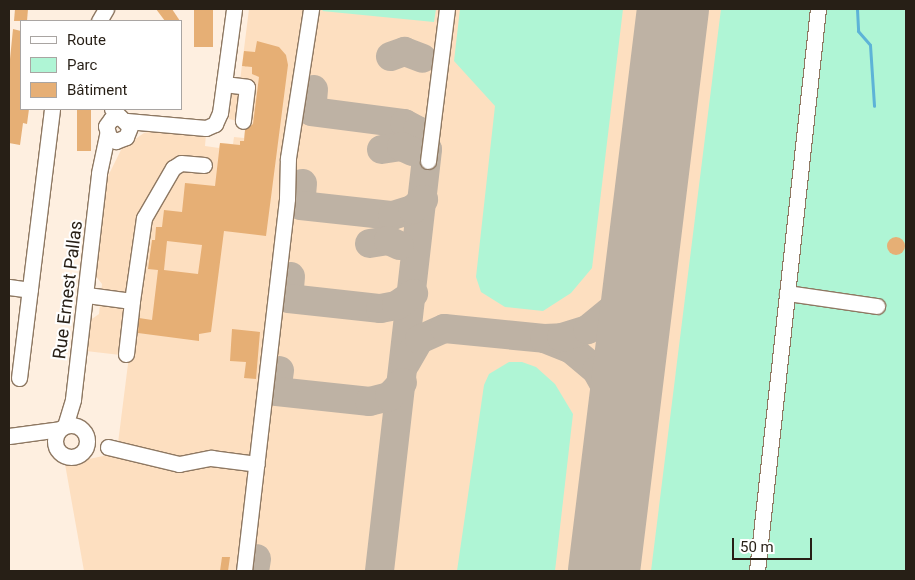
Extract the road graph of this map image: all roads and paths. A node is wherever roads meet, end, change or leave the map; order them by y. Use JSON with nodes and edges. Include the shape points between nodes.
{"nodes":[{"id":1,"x":106,"y":9,"type":"edge"},
{"id":2,"x":234,"y":9,"type":"edge"},
{"id":3,"x":311,"y":9,"type":"edge"},
{"id":4,"x":447,"y":9,"type":"edge"},
{"id":5,"x":818,"y":9,"type":"edge"},
{"id":6,"x":100,"y":20,"type":"edge"},
{"id":7,"x":224,"y":84,"type":"junction"},
{"id":8,"x":52,"y":110,"type":"edge"},
{"id":9,"x":103,"y":110,"type":"edge"},
{"id":10,"x":243,"y":121,"type":"dead end"},
{"id":11,"x":117,"y":126,"type":"edge"},
{"id":12,"x":428,"y":161,"type":"dead end"},
{"id":13,"x":204,"y":165,"type":"dead end"},
{"id":14,"x":9,"y":287,"type":"edge"},
{"id":15,"x":30,"y":290,"type":"junction"},
{"id":16,"x":787,"y":293,"type":"junction"},
{"id":17,"x":87,"y":295,"type":"junction"},
{"id":18,"x":132,"y":301,"type":"junction"},
{"id":19,"x":876,"y":306,"type":"dead end"},
{"id":20,"x":126,"y":354,"type":"dead end"},
{"id":21,"x":20,"y":378,"type":"dead end"},
{"id":22,"x":73,"y":429,"type":"junction"},
{"id":23,"x":32,"y":435,"type":"junction"},
{"id":24,"x":9,"y":436,"type":"edge"},
{"id":25,"x":56,"y":445,"type":"junction"},
{"id":26,"x":108,"y":447,"type":"junction"},
{"id":27,"x":83,"y":451,"type":"junction"},
{"id":28,"x":257,"y":464,"type":"junction"},
{"id":29,"x":244,"y":571,"type":"edge"},
{"id":30,"x":757,"y":571,"type":"edge"}],
"edges":[{"from":1,"to":6,"type":"street"},
{"from":2,"to":7,"type":"street"},
{"from":3,"to":28,"type":"street","via":[[288,158]]},
{"from":4,"to":12,"type":"street"},
{"from":5,"to":16,"type":"street"},
{"from":7,"to":10,"type":"street","via":[[247,87]]},
{"from":7,"to":11,"type":"street","via":[[220,113],[213,127],[158,123]]},
{"from":8,"to":15,"type":"street"},
{"from":9,"to":11,"type":"street"},
{"from":11,"to":17,"type":"street","name":"Rue Ernest Pallas","via":[[99,186]]},
{"from":13,"to":18,"type":"street","via":[[181,163],[174,168],[144,218]]},
{"from":14,"to":15,"type":"street"},
{"from":15,"to":21,"type":"street"},
{"from":16,"to":19,"type":"street"},
{"from":16,"to":30,"type":"street"},
{"from":17,"to":18,"type":"street"},
{"from":17,"to":22,"type":"street","name":"Rue Ernest Pallas","via":[[73,398]]},
{"from":18,"to":20,"type":"street"},
{"from":22,"to":23,"type":"street"},
{"from":22,"to":25,"type":"street"},
{"from":22,"to":26,"type":"street"},
{"from":22,"to":27,"type":"street","via":[[87,441]]},
{"from":23,"to":24,"type":"street"},
{"from":23,"to":25,"type":"street"},
{"from":25,"to":27,"type":"street","via":[[69,457]]},
{"from":26,"to":27,"type":"street"},
{"from":26,"to":28,"type":"street","via":[[178,464],[212,458]]},
{"from":28,"to":29,"type":"street"}]}
